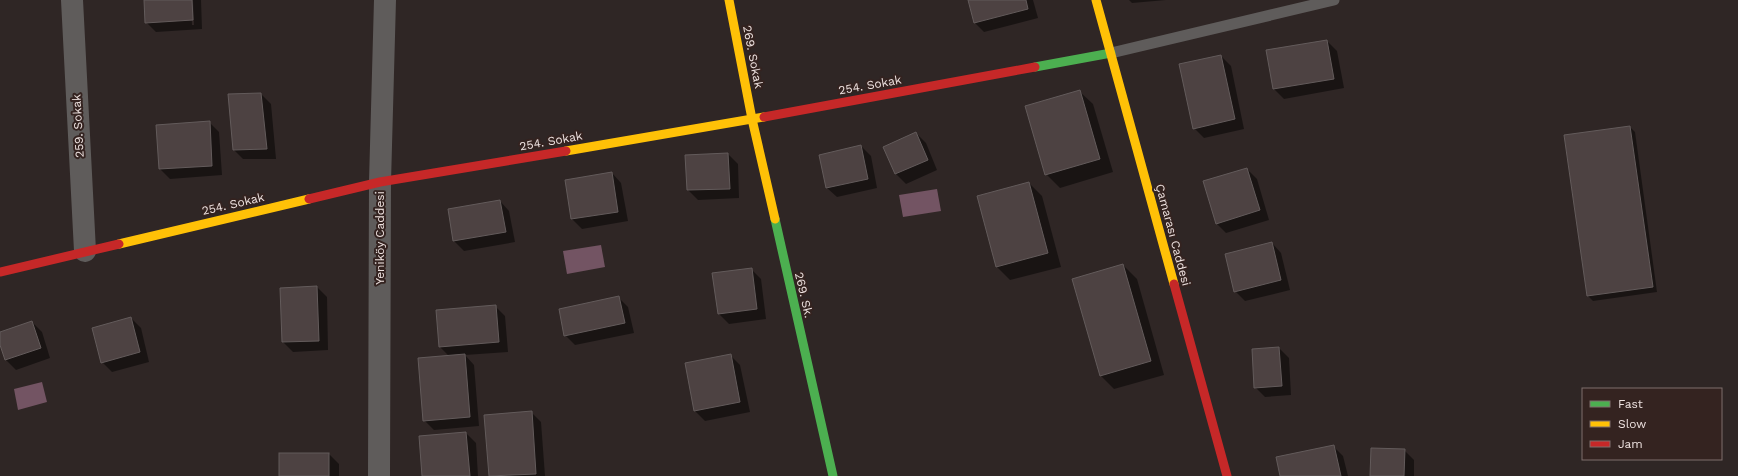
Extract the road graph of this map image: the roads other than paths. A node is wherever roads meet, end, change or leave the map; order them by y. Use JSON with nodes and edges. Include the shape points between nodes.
{"nodes":[{"id":1,"x":72,"y":0,"type":"edge"},
{"id":2,"x":385,"y":0,"type":"edge"},
{"id":3,"x":729,"y":0,"type":"edge"},
{"id":4,"x":1096,"y":0,"type":"edge"},
{"id":5,"x":1334,"y":0,"type":"edge"},
{"id":6,"x":1111,"y":53,"type":"junction"},
{"id":7,"x":752,"y":119,"type":"junction"},
{"id":8,"x":380,"y":182,"type":"junction"},
{"id":9,"x":85,"y":251,"type":"junction"},
{"id":10,"x":0,"y":272,"type":"edge"},
{"id":11,"x":379,"y":476,"type":"edge"},
{"id":12,"x":833,"y":476,"type":"edge"},
{"id":13,"x":1227,"y":476,"type":"edge"}],
"edges":[{"from":1,"to":9,"type":"street","name":"259. Sokak"},
{"from":2,"to":8,"type":"street","name":"Yeniköy Caddesi"},
{"from":3,"to":7,"type":"street","name":"269. Sokak"},
{"from":4,"to":6,"type":"street","name":"Çamarası Caddesi"},
{"from":5,"to":6,"type":"lane"},
{"from":6,"to":7,"type":"street","name":"254. Sokak"},
{"from":6,"to":13,"type":"street","name":"Çamarası Caddesi"},
{"from":7,"to":8,"type":"street","name":"254. Sokak"},
{"from":7,"to":12,"type":"street","name":"269. Sk."},
{"from":8,"to":9,"type":"street","name":"254. Sokak"},
{"from":8,"to":11,"type":"street","name":"Yeniköy Caddesi"},
{"from":9,"to":10,"type":"street","name":"254. Sokak"}]}
